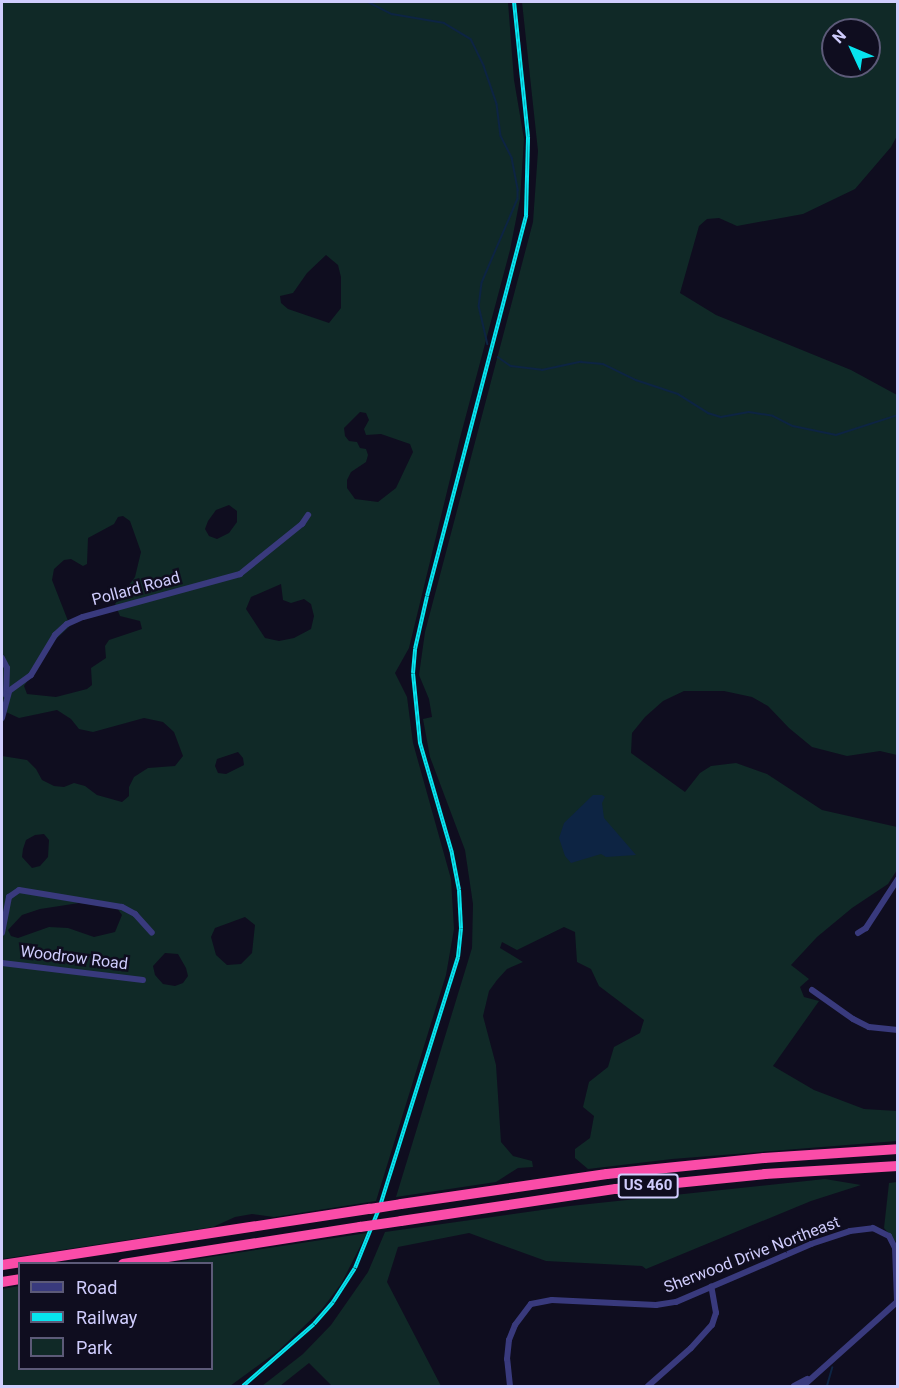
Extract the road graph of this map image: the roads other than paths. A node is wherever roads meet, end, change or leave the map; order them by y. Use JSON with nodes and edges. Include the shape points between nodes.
{"nodes":[{"id":1,"x":308,"y":515,"type":"dead end"},
{"id":2,"x":2,"y":658,"type":"edge"},
{"id":3,"x":6,"y":696,"type":"junction"},
{"id":4,"x":2,"y":718,"type":"edge"},
{"id":5,"x":897,"y":879,"type":"edge"},
{"id":6,"x":894,"y":891,"type":"edge"},
{"id":7,"x":2,"y":933,"type":"edge"},
{"id":8,"x":152,"y":933,"type":"dead end"},
{"id":9,"x":858,"y":933,"type":"dead end"},
{"id":10,"x":2,"y":963,"type":"edge"},
{"id":11,"x":143,"y":980,"type":"dead end"},
{"id":12,"x":812,"y":990,"type":"dead end"},
{"id":13,"x":897,"y":1030,"type":"edge"},
{"id":14,"x":897,"y":1149,"type":"edge"},
{"id":15,"x":897,"y":1166,"type":"edge"},
{"id":16,"x":22,"y":1262,"type":"edge"},
{"id":17,"x":130,"y":1262,"type":"edge"},
{"id":18,"x":18,"y":1263,"type":"edge"},
{"id":19,"x":2,"y":1265,"type":"edge"},
{"id":20,"x":18,"y":1279,"type":"edge"},
{"id":21,"x":2,"y":1282,"type":"edge"},
{"id":22,"x":711,"y":1286,"type":"junction"},
{"id":23,"x":897,"y":1301,"type":"edge"},
{"id":24,"x":811,"y":1377,"type":"junction"},
{"id":25,"x":510,"y":1386,"type":"edge"},
{"id":26,"x":648,"y":1386,"type":"edge"},
{"id":27,"x":794,"y":1386,"type":"edge"},
{"id":28,"x":803,"y":1386,"type":"edge"}],
"edges":[{"from":1,"to":3,"type":"street","name":"Pollard Road","via":[[240,574],[67,624],[55,635],[31,675]]},
{"from":2,"to":3,"type":"street","via":[[7,668]]},
{"from":3,"to":4,"type":"street"},
{"from":5,"to":6,"type":"street"},
{"from":6,"to":9,"type":"street"},
{"from":7,"to":8,"type":"street","via":[[9,897],[19,890],[122,907],[135,914]]},
{"from":10,"to":11,"type":"street","name":"Woodrow Road"},
{"from":12,"to":13,"type":"street","via":[[869,1027]]},
{"from":14,"to":16,"type":"highway","number":"US 460","bridge":true,"via":[[607,1174]]},
{"from":15,"to":17,"type":"highway","number":"US 460","bridge":true,"via":[[616,1189]]},
{"from":18,"to":19,"type":"highway","number":"US 460","bridge":true},
{"from":20,"to":21,"type":"highway"},
{"from":22,"to":23,"type":"street","name":"Sherwood Drive Northeast","via":[[811,1244],[873,1228],[893,1241]]},
{"from":22,"to":25,"type":"street","name":"Sherwood Drive Northeast","via":[[676,1302],[656,1305],[552,1300],[531,1304],[509,1340]]},
{"from":22,"to":26,"type":"street","via":[[716,1313],[712,1325]]},
{"from":23,"to":24,"type":"street","name":"Sherwood Drive Northeast"},
{"from":24,"to":27,"type":"street"},
{"from":24,"to":28,"type":"street"}]}
